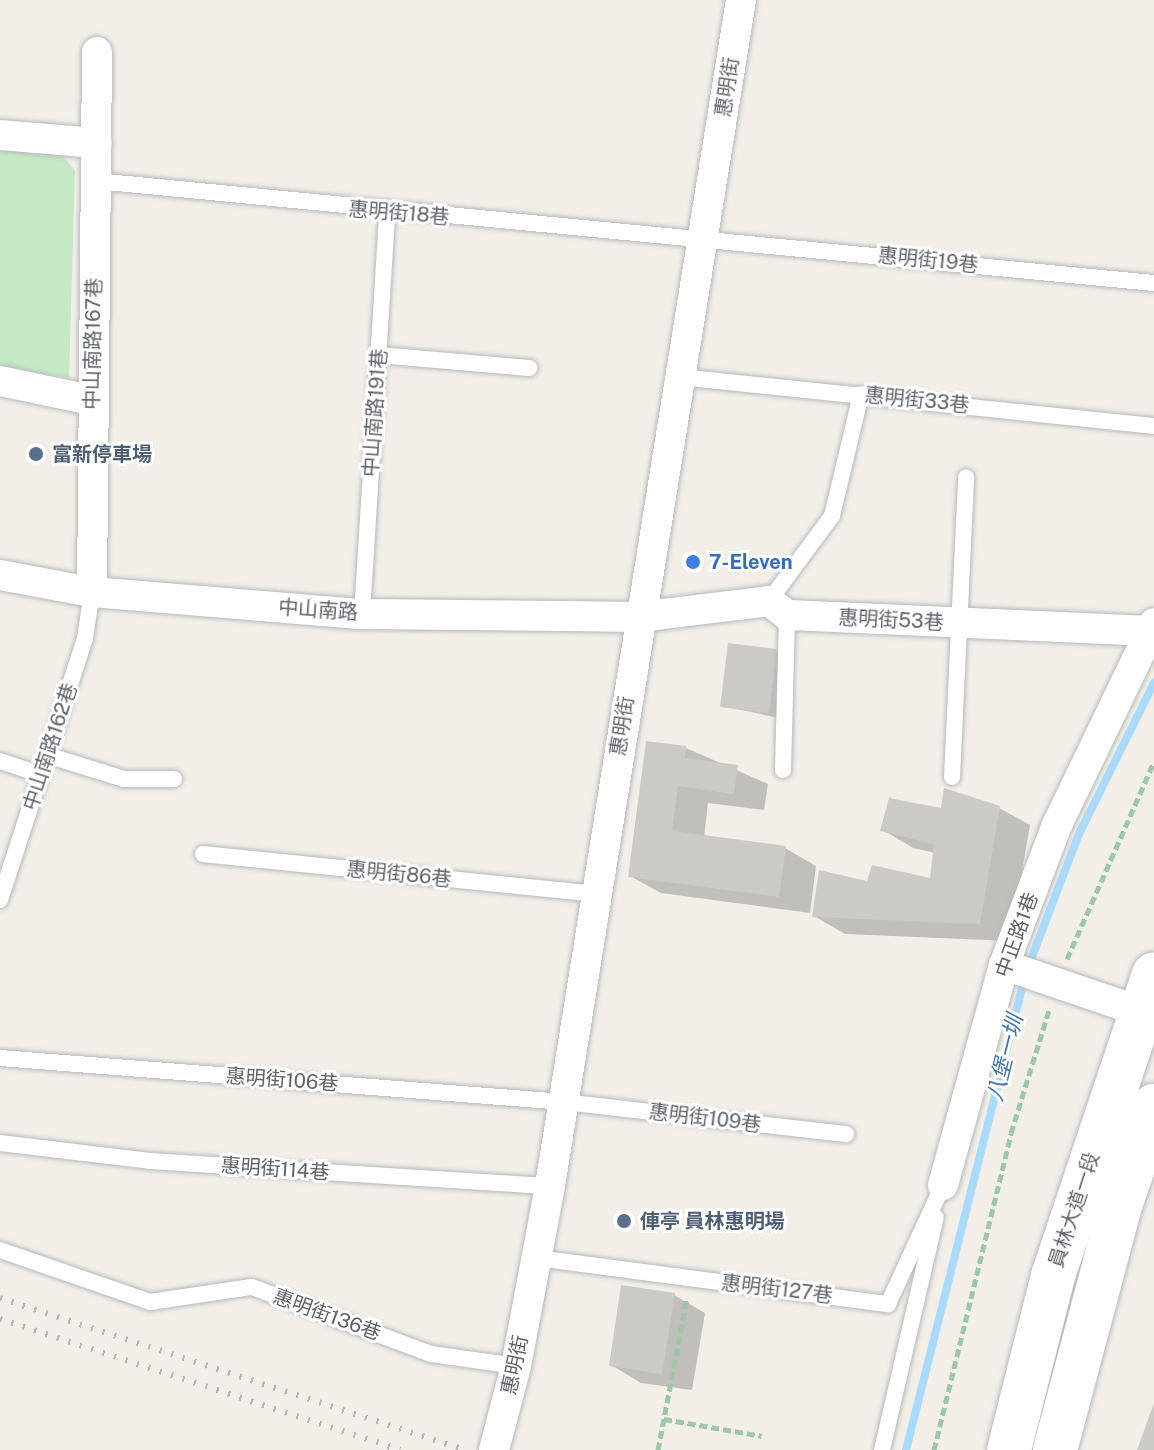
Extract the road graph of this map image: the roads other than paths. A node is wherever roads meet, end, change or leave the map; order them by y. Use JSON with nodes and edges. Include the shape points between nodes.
{"nodes":[{"id":1,"x":741,"y":0,"type":"edge"},
{"id":2,"x":97,"y":52,"type":"dead end"},
{"id":3,"x":0,"y":135,"type":"edge"},
{"id":4,"x":97,"y":143,"type":"junction"},
{"id":5,"x":96,"y":181,"type":"junction"},
{"id":6,"x":387,"y":213,"type":"junction"},
{"id":7,"x":702,"y":237,"type":"junction"},
{"id":8,"x":1154,"y":283,"type":"edge"},
{"id":9,"x":378,"y":355,"type":"junction"},
{"id":10,"x":529,"y":368,"type":"dead end"},
{"id":11,"x":680,"y":377,"type":"junction"},
{"id":12,"x":0,"y":381,"type":"edge"},
{"id":13,"x":861,"y":394,"type":"junction"},
{"id":14,"x":91,"y":400,"type":"junction"},
{"id":15,"x":1154,"y":426,"type":"edge"},
{"id":16,"x":966,"y":477,"type":"dead end"},
{"id":17,"x":0,"y":575,"type":"edge"},
{"id":18,"x":92,"y":592,"type":"junction"},
{"id":19,"x":778,"y":608,"type":"junction"},
{"id":20,"x":362,"y":614,"type":"junction"},
{"id":21,"x":639,"y":617,"type":"junction"},
{"id":22,"x":959,"y":623,"type":"junction"},
{"id":23,"x":1151,"y":627,"type":"edge"},
{"id":24,"x":47,"y":755,"type":"junction"},
{"id":25,"x":0,"y":761,"type":"edge"},
{"id":26,"x":783,"y":770,"type":"dead end"},
{"id":27,"x":42,"y":775,"type":"junction"},
{"id":28,"x":952,"y":777,"type":"dead end"},
{"id":29,"x":174,"y":779,"type":"dead end"},
{"id":30,"x":203,"y":854,"type":"dead end"},
{"id":31,"x":594,"y":894,"type":"junction"},
{"id":32,"x":0,"y":900,"type":"edge"},
{"id":33,"x":1010,"y":967,"type":"junction"},
{"id":34,"x":1150,"y":1001,"type":"edge"},
{"id":35,"x":0,"y":1058,"type":"edge"},
{"id":36,"x":564,"y":1102,"type":"junction"},
{"id":37,"x":1154,"y":1106,"type":"edge"},
{"id":38,"x":846,"y":1134,"type":"dead end"},
{"id":39,"x":0,"y":1143,"type":"edge"},
{"id":40,"x":943,"y":1185,"type":"junction"},
{"id":41,"x":550,"y":1186,"type":"junction"},
{"id":42,"x":0,"y":1250,"type":"edge"},
{"id":43,"x":537,"y":1258,"type":"junction"},
{"id":44,"x":516,"y":1366,"type":"junction"},
{"id":45,"x":494,"y":1450,"type":"edge"},
{"id":46,"x":882,"y":1450,"type":"edge"},
{"id":47,"x":1009,"y":1450,"type":"edge"},
{"id":48,"x":1055,"y":1450,"type":"edge"}],
"edges":[{"from":1,"to":7,"type":"street","name":"惠明街"},
{"from":2,"to":4,"type":"street","name":"中山南路167巷"},
{"from":3,"to":4,"type":"street"},
{"from":4,"to":5,"type":"street","name":"中山南路167巷"},
{"from":5,"to":6,"type":"lane","name":"惠明街18巷"},
{"from":5,"to":14,"type":"street","name":"中山南路167巷"},
{"from":6,"to":7,"type":"lane","name":"惠明街18巷"},
{"from":6,"to":9,"type":"lane","name":"中山南路191巷"},
{"from":7,"to":8,"type":"lane","name":"惠明街19巷"},
{"from":7,"to":11,"type":"street","name":"惠明街"},
{"from":9,"to":10,"type":"lane"},
{"from":9,"to":20,"type":"lane","name":"中山南路191巷"},
{"from":11,"to":13,"type":"lane","name":"惠明街33巷"},
{"from":11,"to":21,"type":"street","name":"惠明街"},
{"from":12,"to":14,"type":"street"},
{"from":13,"to":15,"type":"lane","name":"惠明街33巷"},
{"from":13,"to":19,"type":"lane","via":[[832,516]]},
{"from":14,"to":18,"type":"street","name":"中山南路167巷"},
{"from":16,"to":22,"type":"lane"},
{"from":17,"to":18,"type":"street","name":"中山南路"},
{"from":18,"to":20,"type":"street","name":"中山南路"},
{"from":18,"to":24,"type":"lane","name":"中山南路162巷","via":[[85,638]]},
{"from":19,"to":21,"type":"street","name":"惠明街53巷"},
{"from":19,"to":22,"type":"street","name":"惠明街53巷"},
{"from":19,"to":26,"type":"lane"},
{"from":20,"to":21,"type":"street","name":"中山南路"},
{"from":21,"to":31,"type":"street","name":"惠明街"},
{"from":22,"to":23,"type":"street","name":"惠明街53巷"},
{"from":22,"to":28,"type":"lane"},
{"from":23,"to":33,"type":"street","name":"中正路1巷","via":[[1057,825]]},
{"from":24,"to":27,"type":"lane","name":"中山南路162巷"},
{"from":24,"to":29,"type":"lane","via":[[124,779]]},
{"from":25,"to":27,"type":"lane"},
{"from":27,"to":32,"type":"lane","name":"中山南路162巷"},
{"from":30,"to":31,"type":"lane","name":"惠明街86巷"},
{"from":31,"to":36,"type":"street","name":"惠明街"},
{"from":33,"to":34,"type":"street","via":[[1053,983]]},
{"from":33,"to":40,"type":"street","name":"中正路1巷"},
{"from":34,"to":47,"type":"main road","name":"員林大道一段","via":[[1053,1276]]},
{"from":35,"to":36,"type":"lane","name":"惠明街106巷"},
{"from":36,"to":38,"type":"lane","name":"惠明街109巷"},
{"from":36,"to":41,"type":"street","name":"惠明街"},
{"from":37,"to":48,"type":"main road","via":[[1119,1209]]},
{"from":39,"to":41,"type":"lane","name":"惠明街114巷","via":[[150,1161]]},
{"from":40,"to":43,"type":"lane","name":"惠明街127巷","via":[[888,1304]]},
{"from":40,"to":46,"type":"lane","name":"中正路1巷"},
{"from":41,"to":43,"type":"street","name":"惠明街"},
{"from":42,"to":44,"type":"lane","name":"惠明街136巷","via":[[150,1302],[252,1287],[431,1354]]},
{"from":43,"to":44,"type":"street","name":"惠明街"},
{"from":44,"to":45,"type":"street","name":"惠明街"}]}
